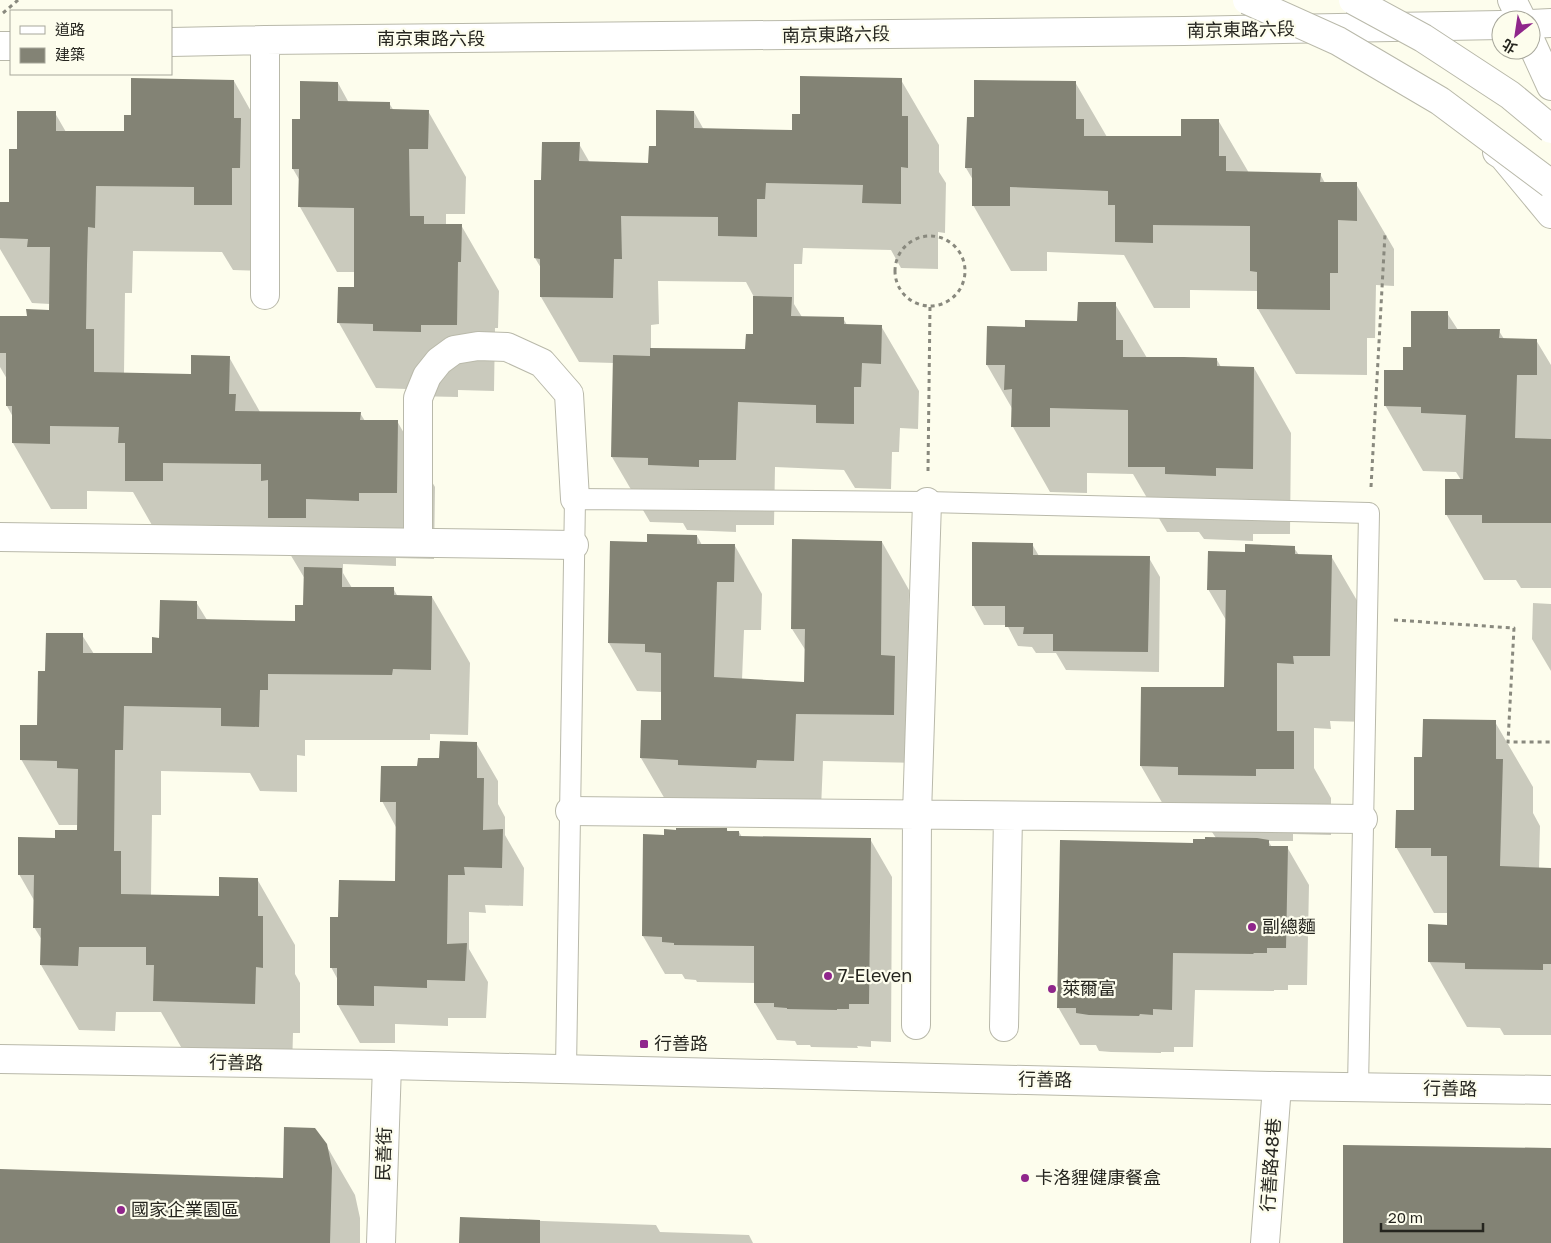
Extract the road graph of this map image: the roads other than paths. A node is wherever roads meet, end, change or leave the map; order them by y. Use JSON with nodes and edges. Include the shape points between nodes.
{"nodes":[{"id":1,"x":1247,"y":0,"type":"edge"},
{"id":2,"x":1353,"y":0,"type":"edge"},
{"id":3,"x":1491,"y":25,"type":"edge"},
{"id":4,"x":1278,"y":29,"type":"junction"},
{"id":5,"x":265,"y":40,"type":"junction"},
{"id":6,"x":172,"y":42,"type":"edge"},
{"id":7,"x":1539,"y":60,"type":"edge"},
{"id":8,"x":1551,"y":86,"type":"edge"},
{"id":9,"x":1551,"y":129,"type":"edge"},
{"id":10,"x":1551,"y":184,"type":"edge"},
{"id":11,"x":1551,"y":214,"type":"edge"},
{"id":12,"x":265,"y":296,"type":"dead end"},
{"id":13,"x":575,"y":499,"type":"junction"},
{"id":14,"x":927,"y":502,"type":"junction"},
{"id":15,"x":0,"y":537,"type":"edge"},
{"id":16,"x":418,"y":542,"type":"junction"},
{"id":17,"x":574,"y":545,"type":"junction"},
{"id":18,"x":570,"y":811,"type":"junction"},
{"id":19,"x":918,"y":814,"type":"junction"},
{"id":20,"x":1008,"y":816,"type":"junction"},
{"id":21,"x":1363,"y":819,"type":"junction"},
{"id":22,"x":916,"y":1025,"type":"dead end"},
{"id":23,"x":1004,"y":1028,"type":"dead end"},
{"id":24,"x":0,"y":1059,"type":"edge"},
{"id":25,"x":388,"y":1064,"type":"junction"},
{"id":26,"x":566,"y":1069,"type":"junction"},
{"id":27,"x":1277,"y":1086,"type":"junction"},
{"id":28,"x":1358,"y":1087,"type":"junction"},
{"id":29,"x":1551,"y":1090,"type":"edge"},
{"id":30,"x":381,"y":1243,"type":"edge"},
{"id":31,"x":1265,"y":1243,"type":"edge"}],
"edges":[{"from":1,"to":10,"type":"main road","bridge":true,"via":[[1338,41],[1440,101]]},
{"from":2,"to":9,"type":"main road","bridge":true,"via":[[1431,43],[1510,95]]},
{"from":3,"to":4,"type":"main road","name":"南京東路六段"},
{"from":4,"to":5,"type":"main road","name":"南京東路六段"},
{"from":4,"to":11,"type":"main road","via":[[1364,62],[1434,102],[1503,156]]},
{"from":5,"to":6,"type":"main road","name":"南京東路六段"},
{"from":5,"to":12,"type":"main road"},
{"from":7,"to":8,"type":"main road"},
{"from":13,"to":14,"type":"lane"},
{"from":13,"to":16,"type":"main road","via":[[569,394],[542,363],[507,346],[454,350],[427,376],[418,398]]},
{"from":13,"to":17,"type":"lane"},
{"from":14,"to":19,"type":"main road"},
{"from":14,"to":21,"type":"lane","via":[[1369,513]]},
{"from":15,"to":16,"type":"main road"},
{"from":16,"to":17,"type":"main road"},
{"from":17,"to":18,"type":"lane"},
{"from":18,"to":19,"type":"main road"},
{"from":18,"to":26,"type":"lane"},
{"from":19,"to":20,"type":"main road"},
{"from":19,"to":22,"type":"main road"},
{"from":20,"to":21,"type":"main road"},
{"from":20,"to":23,"type":"main road"},
{"from":21,"to":28,"type":"lane"},
{"from":24,"to":25,"type":"main road","name":"行善路"},
{"from":25,"to":26,"type":"main road","name":"行善路"},
{"from":25,"to":30,"type":"main road","name":"民善街"},
{"from":26,"to":27,"type":"main road","name":"行善路"},
{"from":27,"to":28,"type":"main road","name":"行善路"},
{"from":27,"to":31,"type":"main road","name":"行善路48巷"},
{"from":28,"to":29,"type":"main road","name":"行善路"}]}
